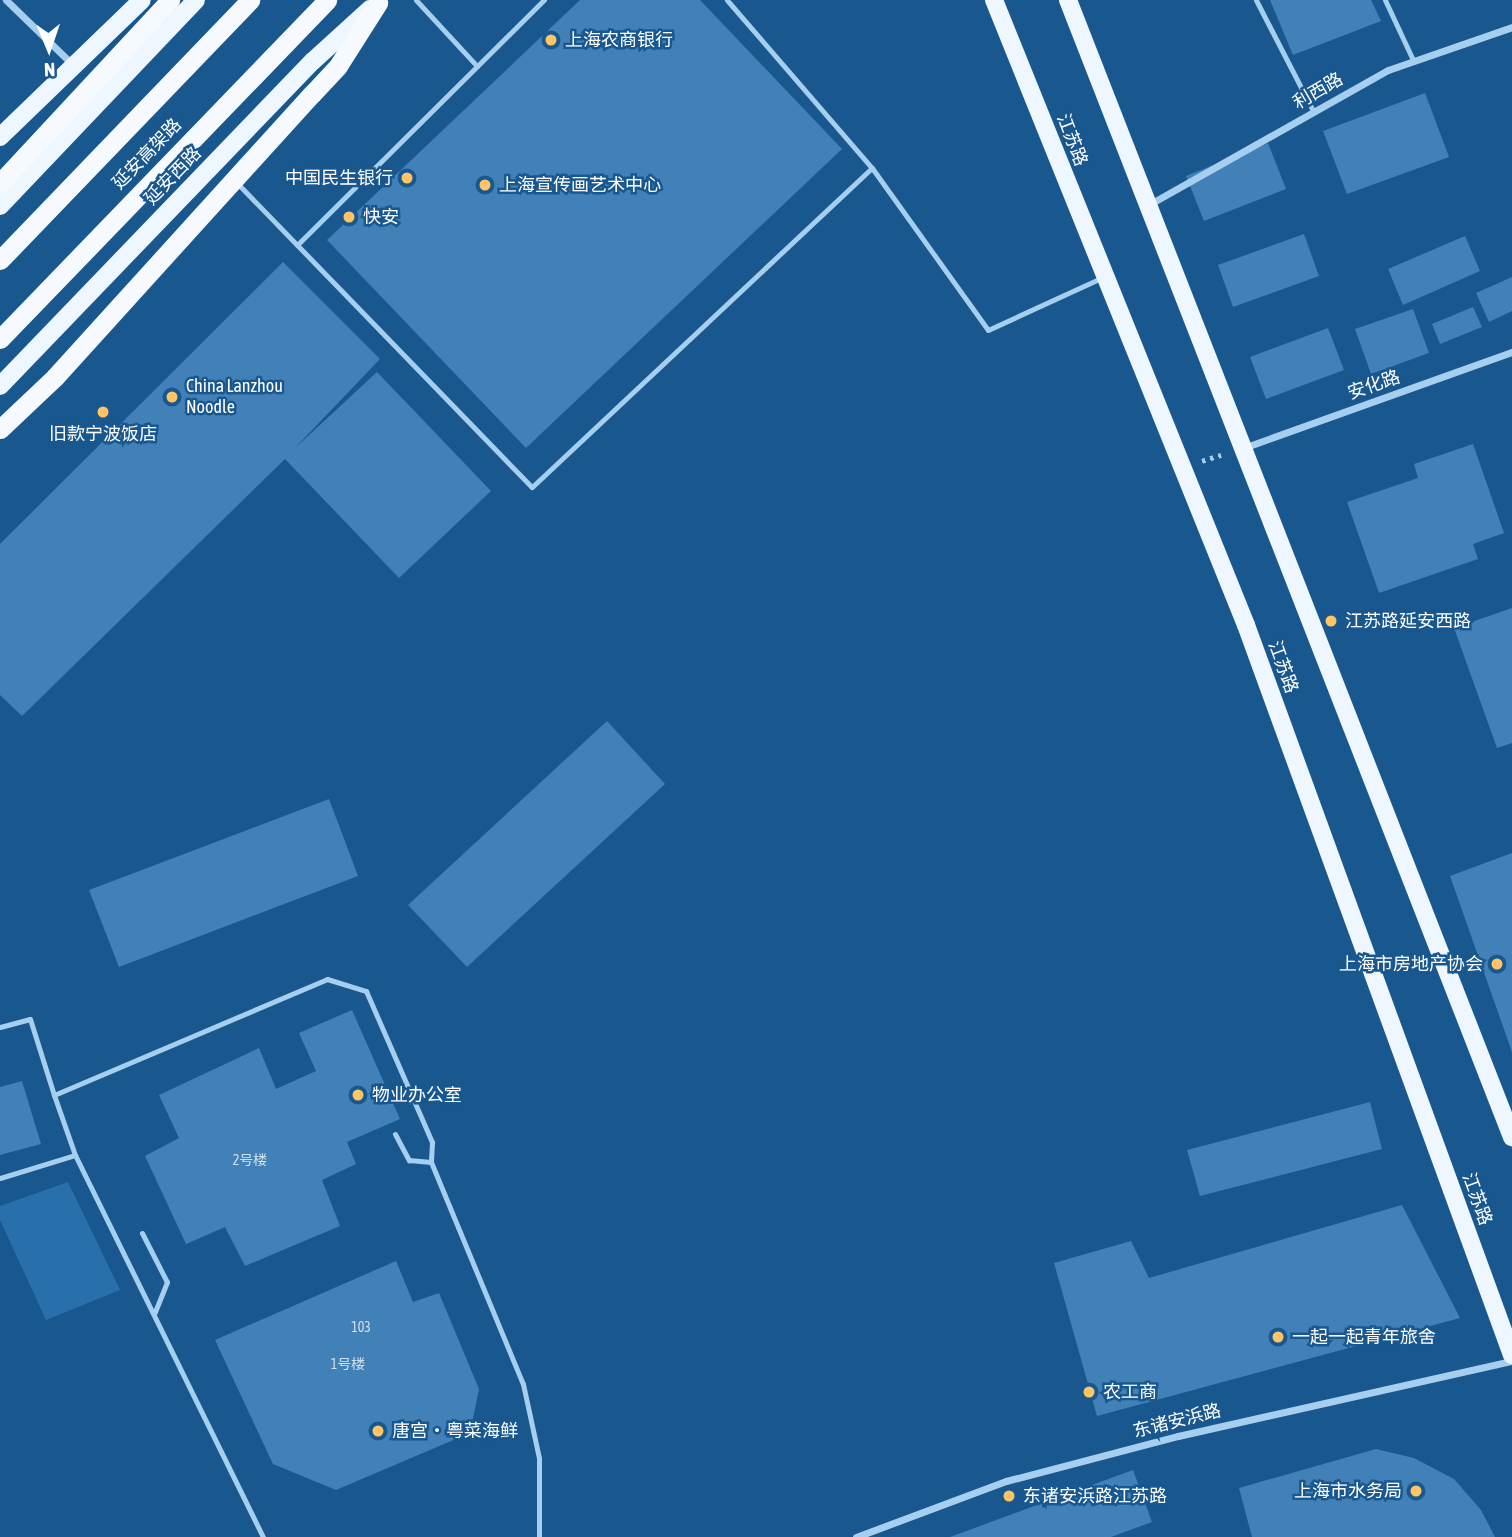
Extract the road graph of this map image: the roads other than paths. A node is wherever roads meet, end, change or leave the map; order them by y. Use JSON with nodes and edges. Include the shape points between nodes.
{"nodes":[{"id":1,"x":6,"y":0,"type":"edge"},
{"id":2,"x":142,"y":0,"type":"edge"},
{"id":3,"x":170,"y":0,"type":"edge"},
{"id":4,"x":196,"y":0,"type":"edge"},
{"id":5,"x":250,"y":0,"type":"edge"},
{"id":6,"x":327,"y":0,"type":"edge"},
{"id":7,"x":416,"y":0,"type":"edge"},
{"id":8,"x":544,"y":0,"type":"edge"},
{"id":9,"x":727,"y":0,"type":"edge"},
{"id":10,"x":994,"y":0,"type":"edge"},
{"id":11,"x":1068,"y":0,"type":"edge"},
{"id":12,"x":1256,"y":0,"type":"edge"},
{"id":13,"x":1385,"y":0,"type":"edge"},
{"id":14,"x":379,"y":1,"type":"edge"},
{"id":15,"x":1512,"y":27,"type":"edge"},
{"id":16,"x":1413,"y":60,"type":"junction"},
{"id":17,"x":73,"y":65,"type":"junction"},
{"id":18,"x":478,"y":66,"type":"junction"},
{"id":19,"x":1313,"y":111,"type":"junction"},
{"id":20,"x":0,"y":137,"type":"edge"},
{"id":21,"x":216,"y":162,"type":"junction"},
{"id":22,"x":872,"y":168,"type":"junction"},
{"id":23,"x":0,"y":183,"type":"edge"},
{"id":24,"x":1149,"y":205,"type":"junction"},
{"id":25,"x":0,"y":206,"type":"edge"},
{"id":26,"x":298,"y":245,"type":"junction"},
{"id":27,"x":0,"y":260,"type":"edge"},
{"id":28,"x":1103,"y":277,"type":"junction"},
{"id":29,"x":0,"y":340,"type":"edge"},
{"id":30,"x":1512,"y":352,"type":"edge"},
{"id":31,"x":0,"y":386,"type":"edge"},
{"id":32,"x":0,"y":429,"type":"edge"},
{"id":33,"x":1246,"y":447,"type":"junction"},
{"id":34,"x":0,"y":1027,"type":"edge"},
{"id":35,"x":54,"y":1095,"type":"junction"},
{"id":36,"x":395,"y":1134,"type":"dead end"},
{"id":37,"x":1512,"y":1137,"type":"edge"},
{"id":38,"x":75,"y":1155,"type":"junction"},
{"id":39,"x":431,"y":1162,"type":"junction"},
{"id":40,"x":0,"y":1178,"type":"edge"},
{"id":41,"x":142,"y":1233,"type":"dead end"},
{"id":42,"x":155,"y":1315,"type":"junction"},
{"id":43,"x":1512,"y":1355,"type":"edge"},
{"id":44,"x":1512,"y":1361,"type":"edge"},
{"id":45,"x":264,"y":1537,"type":"edge"},
{"id":46,"x":539,"y":1537,"type":"edge"},
{"id":47,"x":856,"y":1537,"type":"edge"}],
"edges":[{"from":1,"to":17,"type":"street"},
{"from":2,"to":17,"type":"main road"},
{"from":3,"to":23,"type":"highway"},
{"from":4,"to":25,"type":"main road"},
{"from":5,"to":27,"type":"highway","name":"延安高架路"},
{"from":6,"to":29,"type":"highway","name":"延安高架路"},
{"from":7,"to":18,"type":"lane"},
{"from":8,"to":18,"type":"lane"},
{"from":9,"to":22,"type":"lane"},
{"from":10,"to":28,"type":"main road","name":"江苏路"},
{"from":11,"to":24,"type":"main road"},
{"from":12,"to":19,"type":"lane"},
{"from":13,"to":16,"type":"lane"},
{"from":14,"to":21,"type":"main road","name":"延安西路"},
{"from":14,"to":32,"type":"highway","bridge":true,"via":[[338,66],[55,377]]},
{"from":15,"to":16,"type":"street","name":"利西路"},
{"from":16,"to":19,"type":"street","name":"利西路"},
{"from":17,"to":20,"type":"main road"},
{"from":18,"to":26,"type":"lane"},
{"from":19,"to":24,"type":"street","name":"利西路"},
{"from":21,"to":26,"type":"lane"},
{"from":21,"to":31,"type":"main road","name":"延安西路"},
{"from":22,"to":26,"type":"lane","via":[[532,487]]},
{"from":22,"to":28,"type":"lane","via":[[988,330]]},
{"from":24,"to":33,"type":"main road"},
{"from":28,"to":43,"type":"main road","name":"江苏路","via":[[1246,625]]},
{"from":30,"to":33,"type":"street","name":"安化路"},
{"from":33,"to":37,"type":"main road"},
{"from":34,"to":35,"type":"lane","via":[[30,1019]]},
{"from":35,"to":38,"type":"lane"},
{"from":35,"to":39,"type":"lane","via":[[327,979],[366,991],[432,1142]]},
{"from":36,"to":39,"type":"lane","via":[[409,1160]]},
{"from":38,"to":40,"type":"lane"},
{"from":38,"to":42,"type":"lane"},
{"from":39,"to":46,"type":"lane","via":[[523,1384],[539,1458]]},
{"from":41,"to":42,"type":"lane","via":[[167,1282]]},
{"from":42,"to":45,"type":"lane"},
{"from":44,"to":47,"type":"street","name":"东诸安浜路","via":[[1178,1436],[1006,1481]]}]}
